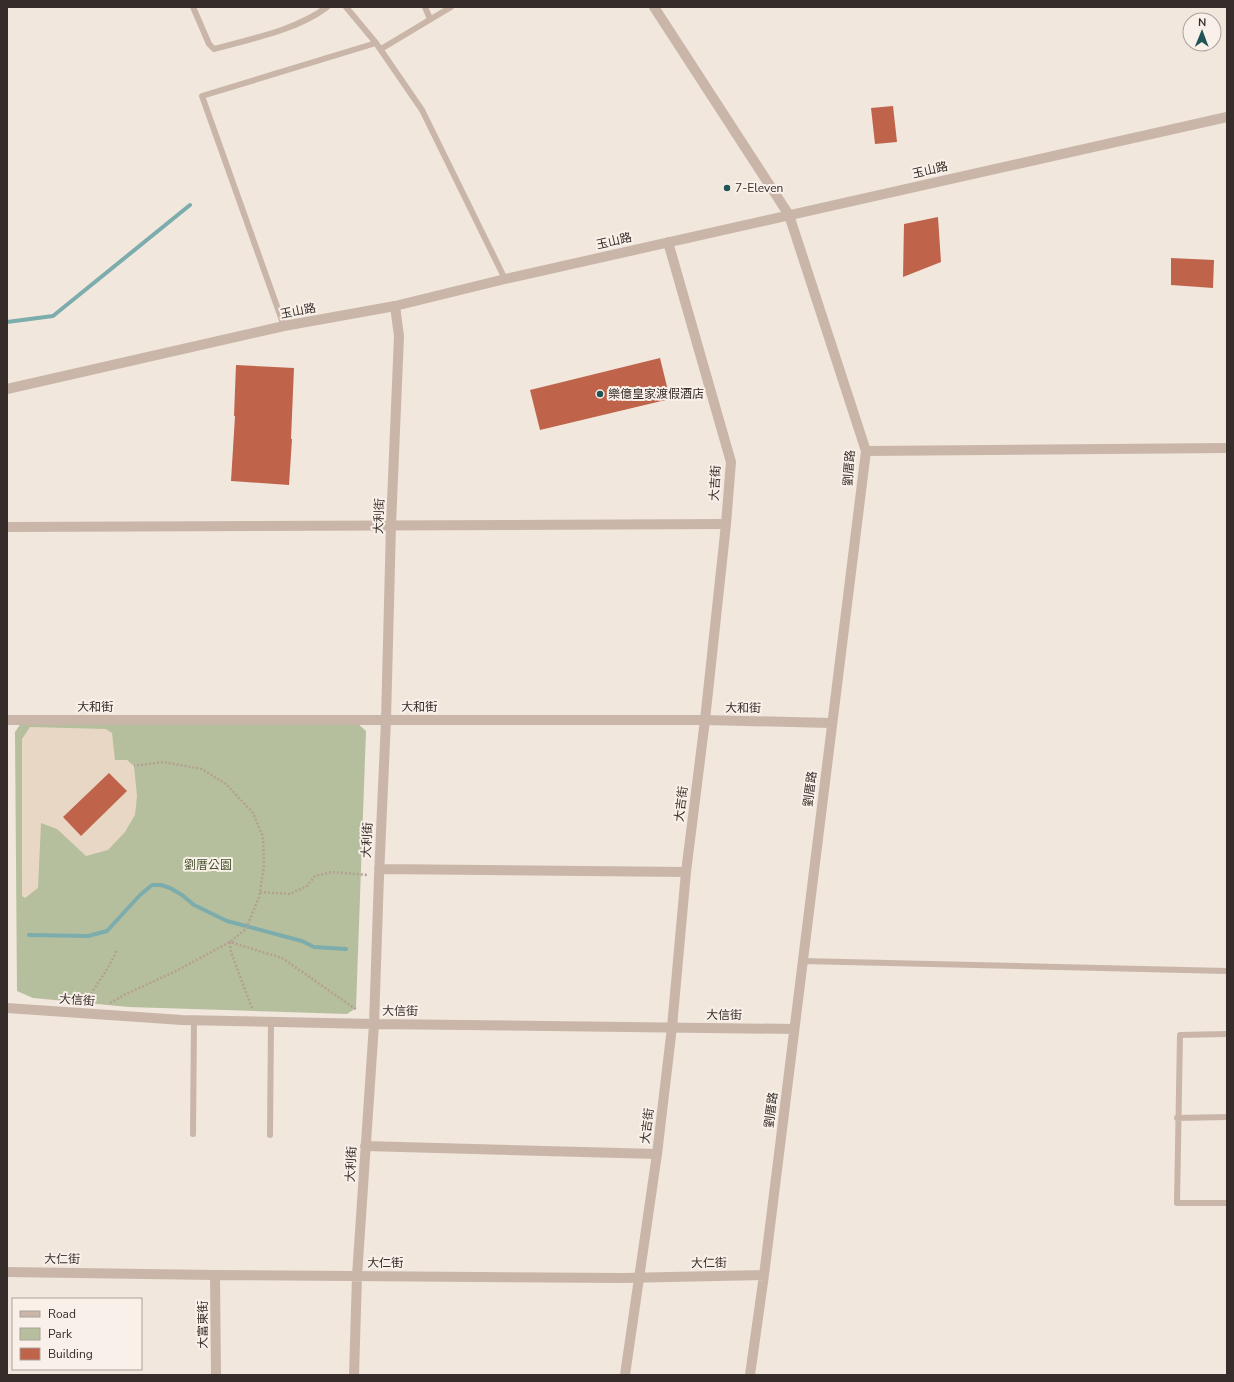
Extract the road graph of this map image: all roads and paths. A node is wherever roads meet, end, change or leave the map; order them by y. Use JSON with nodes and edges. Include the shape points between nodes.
{"nodes":[{"id":1,"x":193,"y":7,"type":"edge"},
{"id":2,"x":327,"y":7,"type":"edge"},
{"id":3,"x":346,"y":7,"type":"edge"},
{"id":4,"x":425,"y":7,"type":"edge"},
{"id":5,"x":451,"y":7,"type":"edge"},
{"id":6,"x":654,"y":7,"type":"edge"},
{"id":7,"x":430,"y":20,"type":"junction"},
{"id":8,"x":376,"y":43,"type":"junction"},
{"id":9,"x":381,"y":49,"type":"junction"},
{"id":10,"x":1227,"y":117,"type":"edge"},
{"id":11,"x":789,"y":215,"type":"junction"},
{"id":12,"x":668,"y":242,"type":"junction"},
{"id":13,"x":505,"y":279,"type":"junction"},
{"id":14,"x":394,"y":306,"type":"junction"},
{"id":15,"x":284,"y":326,"type":"junction"},
{"id":16,"x":7,"y":389,"type":"edge"},
{"id":17,"x":1227,"y":448,"type":"edge"},
{"id":18,"x":866,"y":451,"type":"junction"},
{"id":19,"x":726,"y":524,"type":"junction"},
{"id":20,"x":391,"y":525,"type":"junction"},
{"id":21,"x":7,"y":527,"type":"edge"},
{"id":22,"x":7,"y":720,"type":"edge"},
{"id":23,"x":386,"y":720,"type":"junction"},
{"id":24,"x":705,"y":720,"type":"junction"},
{"id":25,"x":831,"y":723,"type":"junction"},
{"id":26,"x":134,"y":766,"type":"dead end"},
{"id":27,"x":379,"y":872,"type":"junction"},
{"id":28,"x":686,"y":872,"type":"junction"},
{"id":29,"x":260,"y":892,"type":"junction"},
{"id":30,"x":230,"y":942,"type":"junction"},
{"id":31,"x":117,"y":949,"type":"dead end"},
{"id":32,"x":802,"y":961,"type":"junction"},
{"id":33,"x":1227,"y":971,"type":"edge"},
{"id":34,"x":94,"y":1002,"type":"dead end"},
{"id":35,"x":109,"y":1004,"type":"dead end"},
{"id":36,"x":7,"y":1008,"type":"edge"},
{"id":37,"x":252,"y":1008,"type":"dead end"},
{"id":38,"x":357,"y":1010,"type":"dead end"},
{"id":39,"x":194,"y":1020,"type":"junction"},
{"id":40,"x":271,"y":1022,"type":"junction"},
{"id":41,"x":374,"y":1024,"type":"junction"},
{"id":42,"x":672,"y":1027,"type":"junction"},
{"id":43,"x":794,"y":1029,"type":"junction"},
{"id":44,"x":1227,"y":1034,"type":"edge"},
{"id":45,"x":1227,"y":1117,"type":"edge"},
{"id":46,"x":1178,"y":1118,"type":"junction"},
{"id":47,"x":193,"y":1134,"type":"dead end"},
{"id":48,"x":270,"y":1135,"type":"dead end"},
{"id":49,"x":365,"y":1146,"type":"junction"},
{"id":50,"x":656,"y":1154,"type":"junction"},
{"id":51,"x":1227,"y":1203,"type":"edge"},
{"id":52,"x":7,"y":1272,"type":"edge"},
{"id":53,"x":215,"y":1275,"type":"junction"},
{"id":54,"x":357,"y":1276,"type":"junction"},
{"id":55,"x":764,"y":1276,"type":"junction"},
{"id":56,"x":639,"y":1278,"type":"junction"},
{"id":57,"x":216,"y":1375,"type":"edge"},
{"id":58,"x":354,"y":1375,"type":"edge"},
{"id":59,"x":625,"y":1375,"type":"edge"},
{"id":60,"x":750,"y":1375,"type":"edge"}],
"edges":[{"from":1,"to":2,"type":"lane","via":[[209,44],[214,49],[293,26],[316,16]]},
{"from":3,"to":8,"type":"lane"},
{"from":4,"to":7,"type":"lane"},
{"from":5,"to":7,"type":"lane"},
{"from":6,"to":11,"type":"street","name":"劉厝路"},
{"from":7,"to":9,"type":"lane"},
{"from":8,"to":9,"type":"lane"},
{"from":8,"to":15,"type":"lane","via":[[202,96]]},
{"from":9,"to":13,"type":"lane","via":[[422,110]]},
{"from":10,"to":11,"type":"street","name":"玉山路"},
{"from":11,"to":12,"type":"street","name":"玉山路"},
{"from":11,"to":18,"type":"street","name":"劉厝路"},
{"from":12,"to":13,"type":"street","name":"玉山路"},
{"from":12,"to":19,"type":"street","name":"大吉街","via":[[730,462]]},
{"from":13,"to":14,"type":"street","name":"玉山路"},
{"from":14,"to":15,"type":"street","name":"玉山路"},
{"from":14,"to":20,"type":"street","name":"大利街","via":[[399,336]]},
{"from":15,"to":16,"type":"street","name":"玉山路"},
{"from":17,"to":18,"type":"street"},
{"from":18,"to":25,"type":"street","name":"劉厝路"},
{"from":19,"to":20,"type":"street"},
{"from":19,"to":24,"type":"street","name":"大吉街"},
{"from":20,"to":21,"type":"street"},
{"from":20,"to":23,"type":"street","name":"大利街"},
{"from":22,"to":23,"type":"street","name":"大和街"},
{"from":23,"to":24,"type":"street","name":"大和街"},
{"from":23,"to":27,"type":"street","name":"大利街"},
{"from":24,"to":25,"type":"street","name":"大和街"},
{"from":24,"to":28,"type":"street","name":"大吉街"},
{"from":25,"to":32,"type":"street","name":"劉厝路"},
{"from":26,"to":29,"type":"path","via":[[164,762],[202,769],[226,784],[253,813],[262,837],[264,866]]},
{"from":27,"to":28,"type":"street"},
{"from":27,"to":29,"type":"path","via":[[332,872],[315,876],[307,886],[290,894]]},
{"from":27,"to":41,"type":"street","name":"大利街"},
{"from":28,"to":42,"type":"street","name":"大吉街"},
{"from":29,"to":30,"type":"path","via":[[246,929]]},
{"from":30,"to":35,"type":"path"},
{"from":30,"to":37,"type":"path","via":[[231,952]]},
{"from":30,"to":38,"type":"path","via":[[282,958]]},
{"from":31,"to":34,"type":"path","via":[[112,962],[87,1001]]},
{"from":32,"to":33,"type":"lane"},
{"from":32,"to":43,"type":"street","name":"劉厝路"},
{"from":36,"to":39,"type":"street","name":"大信街"},
{"from":39,"to":40,"type":"street","name":"大信街"},
{"from":39,"to":47,"type":"lane"},
{"from":40,"to":41,"type":"street","name":"大信街"},
{"from":40,"to":48,"type":"lane"},
{"from":41,"to":42,"type":"street","name":"大信街"},
{"from":41,"to":49,"type":"street","name":"大利街"},
{"from":42,"to":43,"type":"street","name":"大信街"},
{"from":42,"to":50,"type":"street","name":"大吉街"},
{"from":43,"to":55,"type":"street","name":"劉厝路"},
{"from":44,"to":46,"type":"lane","via":[[1180,1035]]},
{"from":45,"to":46,"type":"lane"},
{"from":46,"to":51,"type":"lane","via":[[1177,1203]]},
{"from":49,"to":50,"type":"street"},
{"from":49,"to":54,"type":"street","name":"大利街"},
{"from":50,"to":56,"type":"street","name":"大吉街"},
{"from":52,"to":53,"type":"street","name":"大仁街"},
{"from":53,"to":54,"type":"street","name":"大仁街"},
{"from":53,"to":57,"type":"street","name":"大富東街"},
{"from":54,"to":56,"type":"street","name":"大仁街"},
{"from":54,"to":58,"type":"street","name":"大利街"},
{"from":55,"to":56,"type":"street","name":"大仁街"},
{"from":55,"to":60,"type":"street","name":"劉厝路"},
{"from":56,"to":59,"type":"street","name":"大吉街"}]}
